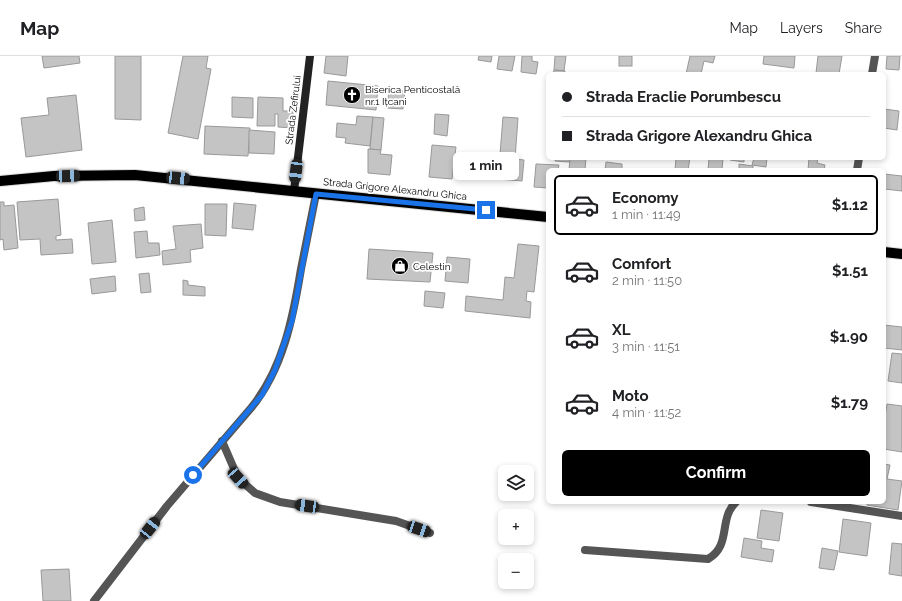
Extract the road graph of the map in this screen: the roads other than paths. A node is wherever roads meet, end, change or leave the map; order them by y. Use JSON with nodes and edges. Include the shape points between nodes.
{"nodes":[{"id":1,"x":310,"y":56,"type":"edge"},
{"id":2,"x":875,"y":56,"type":"edge"},
{"id":3,"x":872,"y":72,"type":"edge"},
{"id":4,"x":0,"y":181,"type":"edge"},
{"id":5,"x":294,"y":191,"type":"junction"},
{"id":6,"x":316,"y":194,"type":"junction"},
{"id":7,"x":546,"y":217,"type":"edge"},
{"id":8,"x":886,"y":252,"type":"edge"},
{"id":9,"x":902,"y":254,"type":"edge"},
{"id":10,"x":222,"y":441,"type":"junction"},
{"id":11,"x":734,"y":504,"type":"edge"},
{"id":12,"x":824,"y":504,"type":"edge"},
{"id":13,"x":902,"y":516,"type":"edge"},
{"id":14,"x":430,"y":532,"type":"dead end"},
{"id":15,"x":585,"y":550,"type":"dead end"},
{"id":16,"x":94,"y":601,"type":"edge"}],
"edges":[{"from":1,"to":5,"type":"main road","name":"Strada Zefirului"},
{"from":2,"to":3,"type":"street"},
{"from":4,"to":5,"type":"main road","name":"Strada Grigore Alexandru Ghica","via":[[54,176],[135,175]]},
{"from":5,"to":6,"type":"main road","name":"Strada Grigore Alexandru Ghica"},
{"from":6,"to":7,"type":"main road","name":"Strada Grigore Alexandru Ghica"},
{"from":6,"to":10,"type":"street","via":[[292,321],[275,370],[262,395]]},
{"from":8,"to":9,"type":"main road"},
{"from":10,"to":14,"type":"street","via":[[238,478],[255,493],[280,502],[396,521]]},
{"from":10,"to":16,"type":"street","via":[[167,506]]},
{"from":11,"to":15,"type":"street","via":[[728,512],[721,548],[716,555],[708,559]]},
{"from":12,"to":13,"type":"street"}]}
